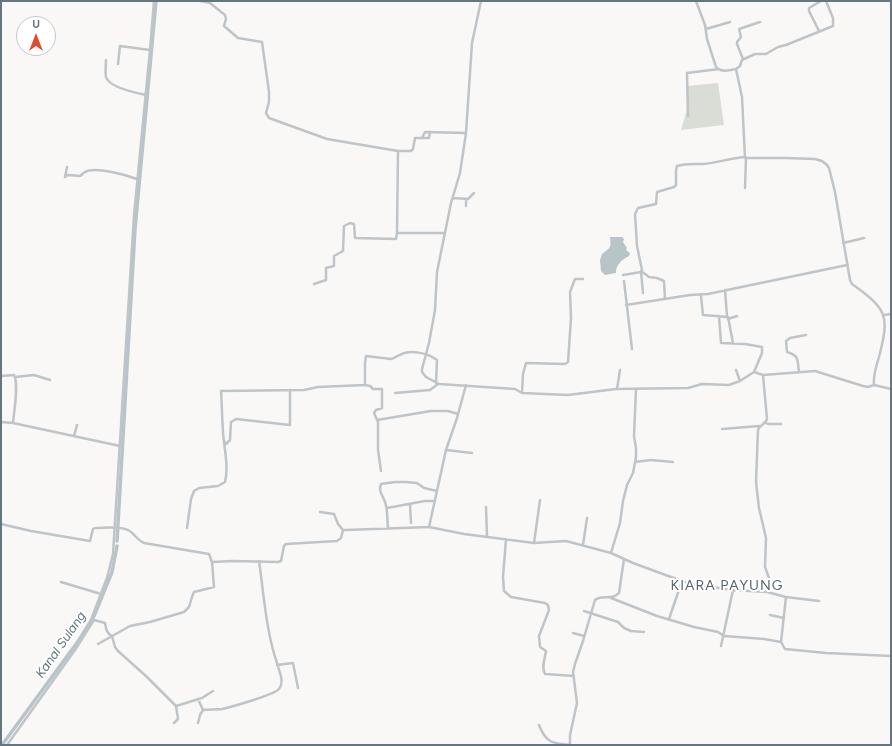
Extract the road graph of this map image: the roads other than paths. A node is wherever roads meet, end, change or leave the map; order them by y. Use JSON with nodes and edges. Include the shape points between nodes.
{"nodes":[{"id":1,"x":154,"y":1,"type":"edge"},
{"id":2,"x":201,"y":1,"type":"edge"},
{"id":3,"x":481,"y":1,"type":"edge"},
{"id":4,"x":696,"y":1,"type":"edge"},
{"id":5,"x":821,"y":1,"type":"edge"},
{"id":6,"x":826,"y":1,"type":"edge"},
{"id":7,"x":730,"y":22,"type":"dead end"},
{"id":8,"x":760,"y":22,"type":"dead end"},
{"id":9,"x":706,"y":29,"type":"junction"},
{"id":10,"x":819,"y":32,"type":"junction"},
{"id":11,"x":150,"y":50,"type":"junction"},
{"id":12,"x":743,"y":59,"type":"junction"},
{"id":13,"x":106,"y":60,"type":"dead end"},
{"id":14,"x":118,"y":64,"type":"dead end"},
{"id":15,"x":718,"y":69,"type":"junction"},
{"id":16,"x":736,"y":69,"type":"junction"},
{"id":17,"x":146,"y":95,"type":"junction"},
{"id":18,"x":688,"y":116,"type":"dead end"},
{"id":19,"x":430,"y":132,"type":"junction"},
{"id":20,"x":466,"y":133,"type":"junction"},
{"id":21,"x":422,"y":138,"type":"junction"},
{"id":22,"x":398,"y":151,"type":"junction"},
{"id":23,"x":745,"y":158,"type":"junction"},
{"id":24,"x":66,"y":167,"type":"dead end"},
{"id":25,"x":138,"y":179,"type":"junction"},
{"id":26,"x":745,"y":188,"type":"dead end"},
{"id":27,"x":474,"y":193,"type":"dead end"},
{"id":28,"x":452,"y":198,"type":"junction"},
{"id":29,"x":466,"y":199,"type":"junction"},
{"id":30,"x":466,"y":206,"type":"dead end"},
{"id":31,"x":397,"y":233,"type":"junction"},
{"id":32,"x":445,"y":233,"type":"junction"},
{"id":33,"x":864,"y":238,"type":"dead end"},
{"id":34,"x":843,"y":243,"type":"junction"},
{"id":35,"x":847,"y":265,"type":"junction"},
{"id":36,"x":641,"y":272,"type":"junction"},
{"id":37,"x":623,"y":275,"type":"dead end"},
{"id":38,"x":583,"y":279,"type":"dead end"},
{"id":39,"x":624,"y":281,"type":"dead end"},
{"id":40,"x":314,"y":284,"type":"dead end"},
{"id":41,"x":725,"y":290,"type":"junction"},
{"id":42,"x":643,"y":293,"type":"dead end"},
{"id":43,"x":701,"y":296,"type":"junction"},
{"id":44,"x":665,"y":299,"type":"junction"},
{"id":45,"x":626,"y":305,"type":"junction"},
{"id":46,"x":891,"y":314,"type":"edge"},
{"id":47,"x":884,"y":315,"type":"junction"},
{"id":48,"x":719,"y":316,"type":"junction"},
{"id":49,"x":737,"y":316,"type":"dead end"},
{"id":50,"x":728,"y":318,"type":"junction"},
{"id":51,"x":806,"y":335,"type":"dead end"},
{"id":52,"x":733,"y":343,"type":"junction"},
{"id":53,"x":632,"y":349,"type":"dead end"},
{"id":54,"x":426,"y":355,"type":"junction"},
{"id":55,"x":620,"y":370,"type":"dead end"},
{"id":56,"x":736,"y":370,"type":"dead end"},
{"id":57,"x":754,"y":372,"type":"junction"},
{"id":58,"x":799,"y":372,"type":"junction"},
{"id":59,"x":763,"y":375,"type":"junction"},
{"id":60,"x":1,"y":376,"type":"edge"},
{"id":61,"x":15,"y":377,"type":"junction"},
{"id":62,"x":50,"y":380,"type":"dead end"},
{"id":63,"x":740,"y":381,"type":"junction"},
{"id":64,"x":437,"y":383,"type":"junction"},
{"id":65,"x":365,"y":385,"type":"junction"},
{"id":66,"x":466,"y":385,"type":"junction"},
{"id":67,"x":874,"y":385,"type":"junction"},
{"id":68,"x":617,"y":389,"type":"junction"},
{"id":69,"x":636,"y":389,"type":"junction"},
{"id":70,"x":891,"y":389,"type":"edge"},
{"id":71,"x":290,"y":390,"type":"junction"},
{"id":72,"x":395,"y":393,"type":"dead end"},
{"id":73,"x":522,"y":393,"type":"junction"},
{"id":74,"x":458,"y":414,"type":"junction"},
{"id":75,"x":377,"y":420,"type":"junction"},
{"id":76,"x":1,"y":422,"type":"edge"},
{"id":77,"x":13,"y":423,"type":"junction"},
{"id":78,"x":766,"y":423,"type":"junction"},
{"id":79,"x":780,"y":424,"type":"dead end"},
{"id":80,"x":77,"y":425,"type":"dead end"},
{"id":81,"x":760,"y":426,"type":"junction"},
{"id":82,"x":722,"y":429,"type":"dead end"},
{"id":83,"x":74,"y":436,"type":"junction"},
{"id":84,"x":224,"y":441,"type":"junction"},
{"id":85,"x":120,"y":446,"type":"junction"},
{"id":86,"x":446,"y":450,"type":"junction"},
{"id":87,"x":472,"y":453,"type":"dead end"},
{"id":88,"x":635,"y":462,"type":"junction"},
{"id":89,"x":673,"y":462,"type":"dead end"},
{"id":90,"x":381,"y":470,"type":"dead end"},
{"id":91,"x":437,"y":491,"type":"junction"},
{"id":92,"x":540,"y":500,"type":"dead end"},
{"id":93,"x":435,"y":501,"type":"junction"},
{"id":94,"x":410,"y":504,"type":"junction"},
{"id":95,"x":486,"y":507,"type":"dead end"},
{"id":96,"x":387,"y":508,"type":"junction"},
{"id":97,"x":320,"y":512,"type":"dead end"},
{"id":98,"x":587,"y":518,"type":"dead end"},
{"id":99,"x":1,"y":524,"type":"edge"},
{"id":100,"x":411,"y":526,"type":"junction"},
{"id":101,"x":429,"y":527,"type":"junction"},
{"id":102,"x":187,"y":528,"type":"dead end"},
{"id":103,"x":388,"y":528,"type":"junction"},
{"id":104,"x":116,"y":529,"type":"junction"},
{"id":105,"x":344,"y":530,"type":"junction"},
{"id":106,"x":487,"y":536,"type":"junction"},
{"id":107,"x":506,"y":539,"type":"junction"},
{"id":108,"x":534,"y":543,"type":"junction"},
{"id":109,"x":583,"y":545,"type":"junction"},
{"id":110,"x":611,"y":553,"type":"junction"},
{"id":111,"x":624,"y":559,"type":"junction"},
{"id":112,"x":258,"y":561,"type":"junction"},
{"id":113,"x":212,"y":562,"type":"junction"},
{"id":114,"x":682,"y":581,"type":"junction"},
{"id":115,"x":60,"y":582,"type":"dead end"},
{"id":116,"x":733,"y":590,"type":"junction"},
{"id":117,"x":767,"y":592,"type":"junction"},
{"id":118,"x":101,"y":594,"type":"junction"},
{"id":119,"x":786,"y":597,"type":"junction"},
{"id":120,"x":611,"y":598,"type":"junction"},
{"id":121,"x":819,"y":600,"type":"dead end"},
{"id":122,"x":584,"y":611,"type":"dead end"},
{"id":123,"x":591,"y":614,"type":"junction"},
{"id":124,"x":770,"y":615,"type":"dead end"},
{"id":125,"x":784,"y":618,"type":"junction"},
{"id":126,"x":93,"y":619,"type":"junction"},
{"id":127,"x":669,"y":619,"type":"junction"},
{"id":128,"x":644,"y":632,"type":"dead end"},
{"id":129,"x":573,"y":633,"type":"dead end"},
{"id":130,"x":112,"y":636,"type":"junction"},
{"id":131,"x":584,"y":636,"type":"junction"},
{"id":132,"x":724,"y":636,"type":"junction"},
{"id":133,"x":781,"y":642,"type":"junction"},
{"id":134,"x":98,"y":644,"type":"dead end"},
{"id":135,"x":722,"y":646,"type":"dead end"},
{"id":136,"x":891,"y":656,"type":"edge"},
{"id":137,"x":277,"y":665,"type":"junction"},
{"id":138,"x":574,"y":676,"type":"junction"},
{"id":139,"x":298,"y":688,"type":"dead end"},
{"id":140,"x":213,"y":691,"type":"dead end"},
{"id":141,"x":198,"y":699,"type":"junction"},
{"id":142,"x":176,"y":706,"type":"junction"},
{"id":143,"x":204,"y":710,"type":"junction"},
{"id":144,"x":174,"y":723,"type":"dead end"},
{"id":145,"x":198,"y":723,"type":"dead end"},
{"id":146,"x":539,"y":725,"type":"dead end"},
{"id":147,"x":7,"y":745,"type":"edge"},
{"id":148,"x":570,"y":745,"type":"edge"}],
"edges":[{"from":1,"to":11,"type":"street"},
{"from":2,"to":22,"type":"street","via":[[208,2],[225,15],[224,26],[238,38],[262,42],[269,89],[266,115],[269,118],[327,139]]},
{"from":3,"to":20,"type":"street","via":[[472,43]]},
{"from":4,"to":9,"type":"street"},
{"from":5,"to":10,"type":"street","via":[[809,8]]},
{"from":6,"to":10,"type":"street","via":[[834,24]]},
{"from":7,"to":9,"type":"street"},
{"from":8,"to":12,"type":"street","via":[[739,28],[741,37],[737,44]]},
{"from":9,"to":15,"type":"street"},
{"from":10,"to":12,"type":"street","via":[[766,54],[755,54]]},
{"from":11,"to":14,"type":"street","via":[[120,46]]},
{"from":11,"to":17,"type":"street"},
{"from":12,"to":16,"type":"street"},
{"from":13,"to":17,"type":"street","via":[[106,78],[110,82]]},
{"from":15,"to":16,"type":"street"},
{"from":15,"to":18,"type":"street","via":[[687,73]]},
{"from":16,"to":23,"type":"street","via":[[742,97]]},
{"from":17,"to":25,"type":"street"},
{"from":19,"to":20,"type":"street"},
{"from":19,"to":21,"type":"street","via":[[424,132]]},
{"from":19,"to":21,"type":"street","via":[[429,138]]},
{"from":20,"to":28,"type":"street","via":[[460,172]]},
{"from":21,"to":22,"type":"street","via":[[415,138],[413,149]]},
{"from":22,"to":31,"type":"street"},
{"from":23,"to":26,"type":"street"},
{"from":23,"to":34,"type":"street","via":[[801,158],[825,163],[829,168],[835,192]]},
{"from":23,"to":36,"type":"street","via":[[677,166],[676,184],[657,192],[656,204],[636,210]]},
{"from":24,"to":25,"type":"street","via":[[65,177],[80,176],[84,172],[94,170],[118,172]]},
{"from":25,"to":85,"type":"street"},
{"from":27,"to":29,"type":"street"},
{"from":28,"to":29,"type":"street"},
{"from":28,"to":32,"type":"street"},
{"from":29,"to":30,"type":"street"},
{"from":31,"to":32,"type":"street"},
{"from":31,"to":40,"type":"street","via":[[396,240],[355,238],[354,224],[344,226],[343,251],[334,256],[334,266],[326,268],[326,280]]},
{"from":32,"to":54,"type":"street"},
{"from":33,"to":34,"type":"street"},
{"from":34,"to":35,"type":"street"},
{"from":35,"to":41,"type":"street"},
{"from":35,"to":47,"type":"street","via":[[850,283],[870,298]]},
{"from":36,"to":37,"type":"street"},
{"from":36,"to":42,"type":"street"},
{"from":36,"to":44,"type":"street","via":[[664,281]]},
{"from":38,"to":73,"type":"street","via":[[575,279],[570,292],[572,318],[568,362],[526,363]]},
{"from":39,"to":45,"type":"street"},
{"from":41,"to":43,"type":"street"},
{"from":41,"to":50,"type":"street"},
{"from":43,"to":44,"type":"street"},
{"from":43,"to":48,"type":"street","via":[[703,315]]},
{"from":44,"to":45,"type":"street"},
{"from":45,"to":53,"type":"street"},
{"from":46,"to":47,"type":"street"},
{"from":47,"to":67,"type":"street"},
{"from":48,"to":50,"type":"street"},
{"from":48,"to":52,"type":"street","via":[[721,343]]},
{"from":49,"to":50,"type":"street"},
{"from":50,"to":52,"type":"street"},
{"from":51,"to":58,"type":"street","via":[[786,341],[787,352],[797,357]]},
{"from":52,"to":57,"type":"street","via":[[762,347]]},
{"from":54,"to":64,"type":"street","via":[[437,360]]},
{"from":54,"to":64,"type":"street","via":[[422,372]]},
{"from":54,"to":65,"type":"street","via":[[416,352],[391,359],[366,356]]},
{"from":55,"to":68,"type":"street"},
{"from":56,"to":63,"type":"street"},
{"from":57,"to":59,"type":"street"},
{"from":57,"to":63,"type":"street"},
{"from":58,"to":59,"type":"street"},
{"from":58,"to":67,"type":"street","via":[[815,371],[863,386]]},
{"from":59,"to":78,"type":"street"},
{"from":60,"to":61,"type":"street"},
{"from":61,"to":62,"type":"street","via":[[34,375]]},
{"from":61,"to":77,"type":"street"},
{"from":63,"to":69,"type":"street","via":[[729,384],[702,384],[688,388]]},
{"from":64,"to":66,"type":"street"},
{"from":64,"to":72,"type":"street","via":[[430,390]]},
{"from":65,"to":71,"type":"street"},
{"from":65,"to":75,"type":"street","via":[[382,390],[382,408],[375,411]]},
{"from":66,"to":73,"type":"street","via":[[515,389]]},
{"from":66,"to":74,"type":"street"},
{"from":67,"to":70,"type":"street"},
{"from":68,"to":69,"type":"street"},
{"from":68,"to":73,"type":"street","via":[[568,395]]},
{"from":69,"to":88,"type":"street"},
{"from":71,"to":84,"type":"street","via":[[221,391]]},
{"from":71,"to":84,"type":"street","via":[[290,425],[236,419],[231,422],[230,440],[226,444]]},
{"from":74,"to":75,"type":"street","via":[[431,411]]},
{"from":74,"to":86,"type":"street"},
{"from":75,"to":90,"type":"street"},
{"from":76,"to":77,"type":"street"},
{"from":77,"to":83,"type":"street"},
{"from":78,"to":79,"type":"street"},
{"from":78,"to":81,"type":"street"},
{"from":80,"to":83,"type":"street"},
{"from":81,"to":82,"type":"street"},
{"from":81,"to":117,"type":"street","via":[[756,482],[766,538],[765,566],[769,578]]},
{"from":83,"to":85,"type":"street"},
{"from":84,"to":102,"type":"street","via":[[225,482],[194,491]]},
{"from":85,"to":104,"type":"street"},
{"from":86,"to":87,"type":"street"},
{"from":86,"to":91,"type":"street"},
{"from":88,"to":89,"type":"street"},
{"from":88,"to":110,"type":"street"},
{"from":91,"to":93,"type":"street"},
{"from":91,"to":96,"type":"street","via":[[410,482],[381,484],[381,493]]},
{"from":92,"to":108,"type":"street"},
{"from":93,"to":94,"type":"street"},
{"from":93,"to":101,"type":"street"},
{"from":94,"to":96,"type":"street"},
{"from":94,"to":100,"type":"street"},
{"from":95,"to":106,"type":"street"},
{"from":96,"to":103,"type":"street"},
{"from":97,"to":105,"type":"street","via":[[334,514]]},
{"from":98,"to":109,"type":"street"},
{"from":99,"to":104,"type":"street","via":[[90,541],[94,528]]},
{"from":100,"to":101,"type":"street"},
{"from":100,"to":103,"type":"street"},
{"from":101,"to":106,"type":"street"},
{"from":103,"to":105,"type":"street"},
{"from":104,"to":113,"type":"street","via":[[130,531],[144,543],[208,553]]},
{"from":104,"to":118,"type":"street","via":[[112,562]]},
{"from":105,"to":112,"type":"street","via":[[339,541],[287,544],[284,546],[280,562]]},
{"from":106,"to":107,"type":"street"},
{"from":107,"to":108,"type":"street"},
{"from":107,"to":138,"type":"street","via":[[504,591],[511,597],[548,605],[549,610],[539,636],[540,647],[546,651],[543,671],[545,674]]},
{"from":108,"to":109,"type":"street","via":[[566,541]]},
{"from":109,"to":110,"type":"street"},
{"from":110,"to":111,"type":"street"},
{"from":111,"to":114,"type":"street"},
{"from":111,"to":120,"type":"street","via":[[619,593]]},
{"from":112,"to":113,"type":"street"},
{"from":112,"to":137,"type":"street"},
{"from":113,"to":130,"type":"street","via":[[214,587],[194,592],[189,607],[184,612],[130,626]]},
{"from":114,"to":116,"type":"street"},
{"from":114,"to":127,"type":"street"},
{"from":115,"to":118,"type":"street"},
{"from":116,"to":117,"type":"street"},
{"from":116,"to":132,"type":"street"},
{"from":117,"to":119,"type":"street"},
{"from":118,"to":126,"type":"street","via":[[92,614]]},
{"from":119,"to":121,"type":"street"},
{"from":119,"to":125,"type":"street"},
{"from":120,"to":123,"type":"street","via":[[596,598]]},
{"from":120,"to":127,"type":"street"},
{"from":122,"to":123,"type":"street"},
{"from":123,"to":128,"type":"street","via":[[618,622],[630,631]]},
{"from":123,"to":131,"type":"street"},
{"from":124,"to":125,"type":"street"},
{"from":125,"to":133,"type":"street"},
{"from":126,"to":130,"type":"street","via":[[105,622],[105,627]]},
{"from":126,"to":147,"type":"street","via":[[76,650]]},
{"from":127,"to":132,"type":"street","via":[[718,632]]},
{"from":129,"to":131,"type":"street"},
{"from":130,"to":134,"type":"street"},
{"from":130,"to":142,"type":"street","via":[[118,651]]},
{"from":131,"to":138,"type":"street"},
{"from":132,"to":133,"type":"street"},
{"from":132,"to":135,"type":"street"},
{"from":133,"to":136,"type":"street","via":[[788,650]]},
{"from":137,"to":139,"type":"street","via":[[293,662]]},
{"from":137,"to":143,"type":"street","via":[[282,682],[276,691],[256,700],[220,710]]},
{"from":138,"to":148,"type":"street","via":[[577,703]]},
{"from":140,"to":141,"type":"street"},
{"from":141,"to":142,"type":"street"},
{"from":141,"to":143,"type":"street"},
{"from":142,"to":144,"type":"street","via":[[178,719]]},
{"from":143,"to":145,"type":"street"},
{"from":146,"to":148,"type":"street","via":[[546,739]]}]}
